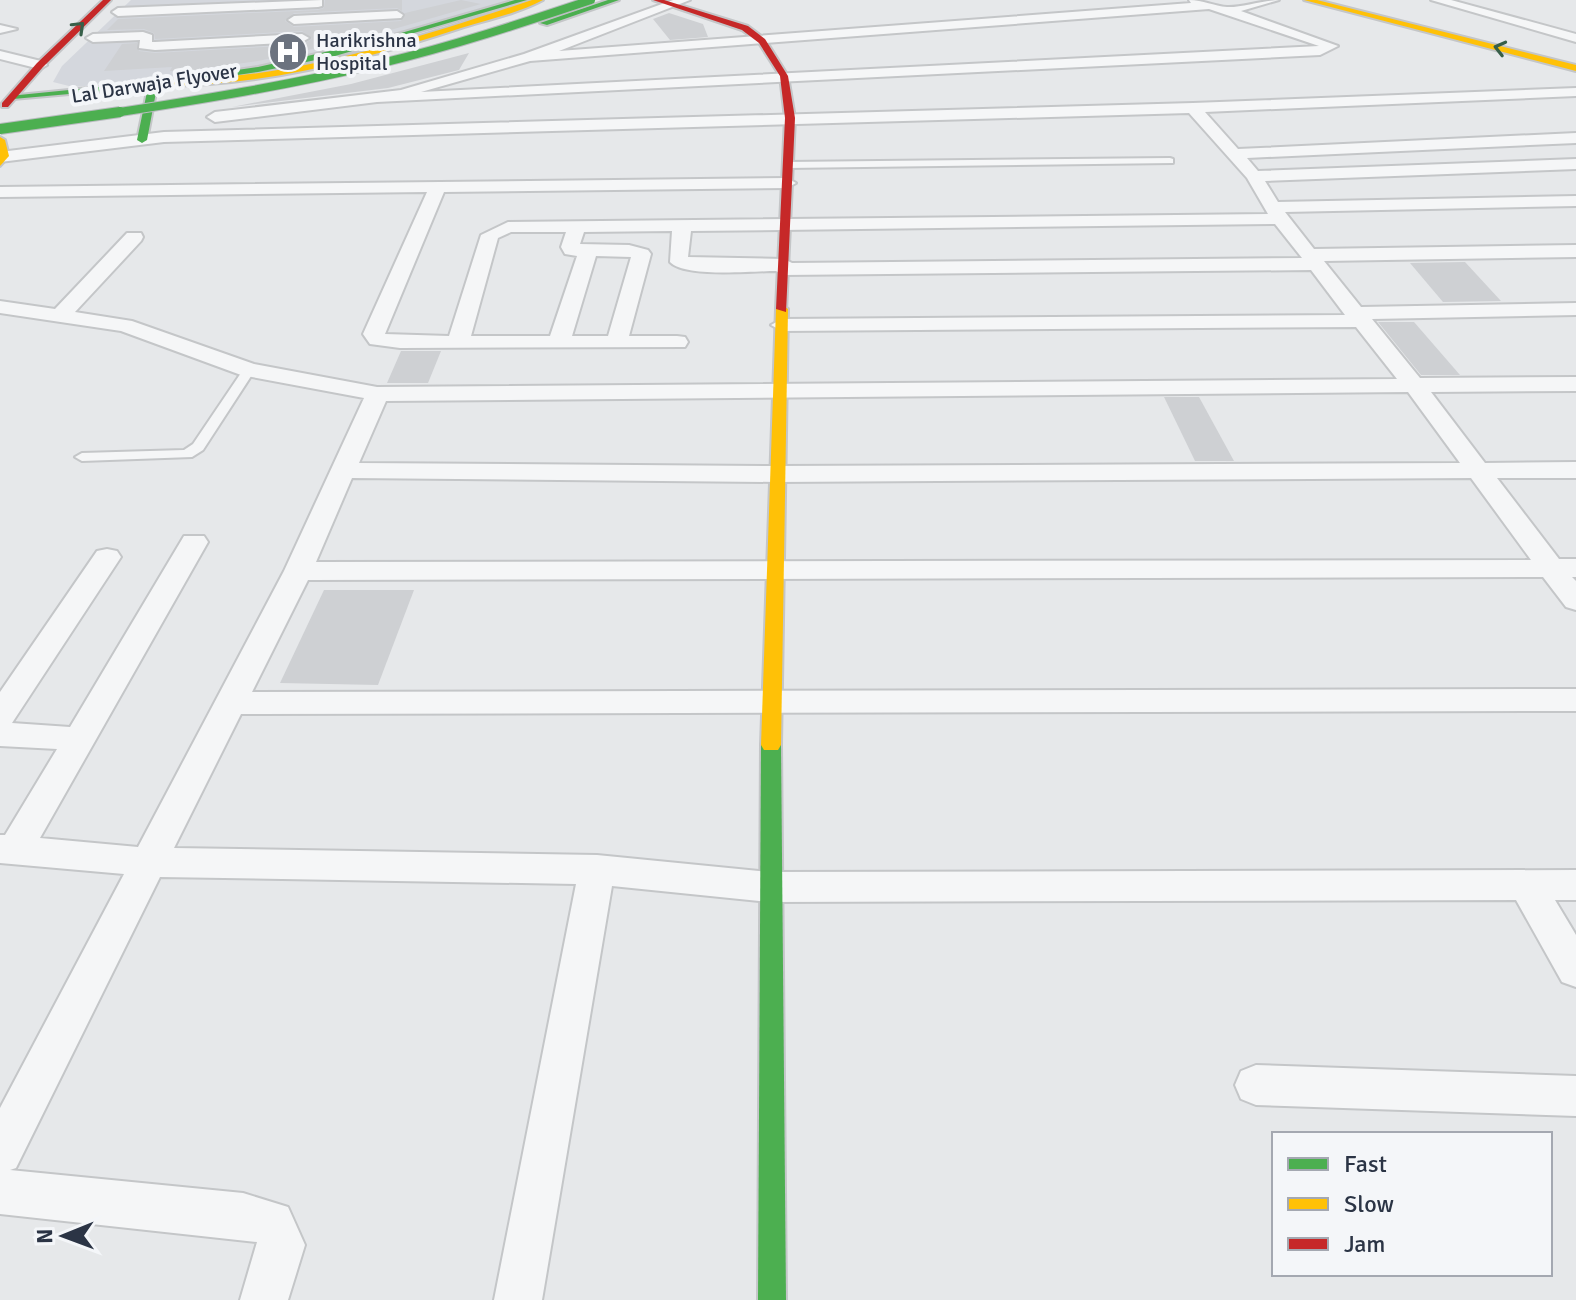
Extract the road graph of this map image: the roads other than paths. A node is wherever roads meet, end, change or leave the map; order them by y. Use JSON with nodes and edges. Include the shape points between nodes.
{"nodes":[{"id":1,"x":523,"y":0,"type":"edge"},
{"id":2,"x":539,"y":0,"type":"edge"},
{"id":3,"x":568,"y":0,"type":"edge"},
{"id":4,"x":591,"y":0,"type":"edge"},
{"id":5,"x":615,"y":0,"type":"edge"},
{"id":6,"x":1195,"y":0,"type":"edge"},
{"id":7,"x":1273,"y":0,"type":"edge"},
{"id":8,"x":1308,"y":0,"type":"edge"},
{"id":9,"x":1437,"y":0,"type":"edge"},
{"id":10,"x":671,"y":2,"type":"edge"},
{"id":11,"x":318,"y":3,"type":"dead end"},
{"id":12,"x":118,"y":4,"type":"edge"},
{"id":13,"x":1210,"y":5,"type":"junction"},
{"id":14,"x":1228,"y":11,"type":"junction"},
{"id":15,"x":397,"y":15,"type":"dead end"},
{"id":16,"x":1058,"y":17,"type":"junction"},
{"id":17,"x":310,"y":19,"type":"junction"},
{"id":18,"x":284,"y":20,"type":"dead end"},
{"id":19,"x":93,"y":38,"type":"junction"},
{"id":20,"x":302,"y":38,"type":"junction"},
{"id":21,"x":1576,"y":38,"type":"edge"},
{"id":22,"x":762,"y":41,"type":"junction"},
{"id":23,"x":866,"y":52,"type":"junction"},
{"id":24,"x":0,"y":55,"type":"edge"},
{"id":25,"x":529,"y":57,"type":"junction"},
{"id":26,"x":314,"y":59,"type":"junction"},
{"id":27,"x":1112,"y":61,"type":"junction"},
{"id":28,"x":688,"y":64,"type":"junction"},
{"id":29,"x":40,"y":65,"type":"junction"},
{"id":30,"x":1576,"y":68,"type":"edge"},
{"id":31,"x":784,"y":76,"type":"junction"},
{"id":32,"x":153,"y":83,"type":"junction"},
{"id":33,"x":73,"y":89,"type":"junction"},
{"id":34,"x":1576,"y":92,"type":"edge"},
{"id":35,"x":13,"y":96,"type":"junction"},
{"id":36,"x":383,"y":99,"type":"junction"},
{"id":37,"x":1193,"y":108,"type":"junction"},
{"id":38,"x":0,"y":111,"type":"edge"},
{"id":39,"x":790,"y":118,"type":"junction"},
{"id":40,"x":0,"y":121,"type":"edge"},
{"id":41,"x":144,"y":127,"type":"junction"},
{"id":42,"x":0,"y":129,"type":"edge"},
{"id":43,"x":1576,"y":138,"type":"edge"},
{"id":44,"x":1,"y":151,"type":"edge"},
{"id":45,"x":1234,"y":154,"type":"junction"},
{"id":46,"x":1170,"y":161,"type":"dead end"},
{"id":47,"x":1576,"y":164,"type":"edge"},
{"id":48,"x":787,"y":174,"type":"junction"},
{"id":49,"x":1254,"y":176,"type":"junction"},
{"id":50,"x":438,"y":187,"type":"junction"},
{"id":51,"x":0,"y":192,"type":"edge"},
{"id":52,"x":1576,"y":201,"type":"edge"},
{"id":53,"x":1276,"y":213,"type":"junction"},
{"id":54,"x":784,"y":225,"type":"junction"},
{"id":55,"x":577,"y":226,"type":"junction"},
{"id":56,"x":682,"y":226,"type":"junction"},
{"id":57,"x":134,"y":237,"type":"dead end"},
{"id":58,"x":588,"y":251,"type":"junction"},
{"id":59,"x":1576,"y":251,"type":"edge"},
{"id":60,"x":1312,"y":259,"type":"junction"},
{"id":61,"x":784,"y":267,"type":"junction"},
{"id":62,"x":0,"y":307,"type":"edge"},
{"id":63,"x":1576,"y":309,"type":"edge"},
{"id":64,"x":59,"y":317,"type":"junction"},
{"id":65,"x":1357,"y":317,"type":"junction"},
{"id":66,"x":782,"y":325,"type":"junction"},
{"id":67,"x":458,"y":342,"type":"junction"},
{"id":68,"x":559,"y":342,"type":"junction"},
{"id":69,"x":617,"y":342,"type":"junction"},
{"id":70,"x":677,"y":342,"type":"dead end"},
{"id":71,"x":249,"y":370,"type":"junction"},
{"id":72,"x":1413,"y":384,"type":"junction"},
{"id":73,"x":1576,"y":384,"type":"edge"},
{"id":74,"x":780,"y":390,"type":"junction"},
{"id":75,"x":377,"y":394,"type":"junction"},
{"id":76,"x":82,"y":457,"type":"dead end"},
{"id":77,"x":342,"y":470,"type":"junction"},
{"id":78,"x":1576,"y":470,"type":"edge"},
{"id":79,"x":1477,"y":471,"type":"junction"},
{"id":80,"x":777,"y":474,"type":"junction"},
{"id":81,"x":194,"y":542,"type":"dead end"},
{"id":82,"x":107,"y":557,"type":"dead end"},
{"id":83,"x":774,"y":567,"type":"junction"},
{"id":84,"x":1563,"y":568,"type":"edge"},
{"id":85,"x":298,"y":571,"type":"junction"},
{"id":86,"x":1576,"y":601,"type":"edge"},
{"id":87,"x":771,"y":700,"type":"junction"},
{"id":88,"x":1576,"y":700,"type":"edge"},
{"id":89,"x":231,"y":703,"type":"junction"},
{"id":90,"x":0,"y":716,"type":"edge"},
{"id":91,"x":0,"y":734,"type":"edge"},
{"id":92,"x":81,"y":739,"type":"junction"},
{"id":93,"x":8,"y":850,"type":"edge"},
{"id":94,"x":151,"y":862,"type":"junction"},
{"id":95,"x":597,"y":870,"type":"junction"},
{"id":96,"x":1576,"y":885,"type":"edge"},
{"id":97,"x":1527,"y":886,"type":"junction"},
{"id":98,"x":770,"y":887,"type":"junction"},
{"id":99,"x":1576,"y":970,"type":"edge"},
{"id":100,"x":1256,"y":1085,"type":"dead end"},
{"id":101,"x":1576,"y":1096,"type":"edge"},
{"id":102,"x":0,"y":1153,"type":"edge"},
{"id":103,"x":0,"y":1192,"type":"edge"},
{"id":104,"x":264,"y":1300,"type":"edge"},
{"id":105,"x":518,"y":1300,"type":"edge"},
{"id":106,"x":772,"y":1300,"type":"edge"}],
"edges":[{"from":1,"to":26,"type":"main road"},
{"from":2,"to":32,"type":"main road","via":[[348,58],[217,84]]},
{"from":3,"to":40,"type":"main road","name":"Lal Darwaja Flyover","via":[[443,39],[307,72]]},
{"from":4,"to":42,"type":"main road","name":"Lal Darwaja Flyover","bridge":true,"via":[[382,63],[235,93]]},
{"from":5,"to":41,"type":"main road","via":[[470,48]]},
{"from":6,"to":13,"type":"street"},
{"from":7,"to":14,"type":"street"},
{"from":30,"to":8,"type":"main road","one_way":true},
{"from":9,"to":21,"type":"street"},
{"from":10,"to":22,"type":"main road","via":[[745,28]]},
{"from":10,"to":25,"type":"street"},
{"from":11,"to":12,"type":"street"},
{"from":12,"to":19,"type":"main road"},
{"from":29,"to":12,"type":"main road","one_way":true},
{"from":13,"to":14,"type":"street"},
{"from":13,"to":16,"type":"street"},
{"from":14,"to":27,"type":"street","via":[[1331,46],[1320,51]]},
{"from":15,"to":17,"type":"street"},
{"from":16,"to":23,"type":"street","via":[[930,33]]},
{"from":16,"to":27,"type":"street"},
{"from":17,"to":18,"type":"street"},
{"from":17,"to":20,"type":"street"},
{"from":19,"to":20,"type":"street","via":[[143,36],[144,45],[155,46]]},
{"from":19,"to":33,"type":"main road","via":[[50,76],[52,83]]},
{"from":20,"to":26,"type":"street"},
{"from":22,"to":23,"type":"street"},
{"from":22,"to":28,"type":"street"},
{"from":22,"to":31,"type":"main road"},
{"from":23,"to":27,"type":"street","via":[[955,63]]},
{"from":23,"to":31,"type":"street"},
{"from":24,"to":29,"type":"street"},
{"from":25,"to":28,"type":"street"},
{"from":25,"to":36,"type":"street"},
{"from":26,"to":32,"type":"main road"},
{"from":28,"to":31,"type":"street"},
{"from":28,"to":36,"type":"street"},
{"from":29,"to":35,"type":"main road"},
{"from":31,"to":39,"type":"main road"},
{"from":32,"to":33,"type":"main road"},
{"from":32,"to":41,"type":"main road"},
{"from":33,"to":35,"type":"main road"},
{"from":34,"to":37,"type":"street"},
{"from":35,"to":38,"type":"main road"},
{"from":36,"to":41,"type":"street"},
{"from":37,"to":39,"type":"street"},
{"from":37,"to":45,"type":"street"},
{"from":39,"to":41,"type":"street"},
{"from":39,"to":48,"type":"main road"},
{"from":41,"to":44,"type":"main road"},
{"from":43,"to":45,"type":"street"},
{"from":45,"to":49,"type":"street"},
{"from":46,"to":48,"type":"lane"},
{"from":47,"to":49,"type":"street"},
{"from":48,"to":50,"type":"street"},
{"from":48,"to":54,"type":"main road"},
{"from":49,"to":53,"type":"street"},
{"from":50,"to":51,"type":"street"},
{"from":50,"to":67,"type":"street","via":[[374,334],[400,342]]},
{"from":52,"to":53,"type":"street"},
{"from":53,"to":54,"type":"street"},
{"from":53,"to":60,"type":"street"},
{"from":54,"to":56,"type":"street"},
{"from":54,"to":61,"type":"main road"},
{"from":55,"to":56,"type":"street"},
{"from":55,"to":58,"type":"street","via":[[570,247]]},
{"from":55,"to":67,"type":"street","via":[[494,231]]},
{"from":56,"to":61,"type":"street","via":[[680,262]]},
{"from":57,"to":64,"type":"street"},
{"from":58,"to":68,"type":"street"},
{"from":58,"to":69,"type":"street","via":[[641,254]]},
{"from":59,"to":60,"type":"street"},
{"from":60,"to":61,"type":"street"},
{"from":60,"to":65,"type":"street"},
{"from":61,"to":66,"type":"main road"},
{"from":62,"to":64,"type":"street"},
{"from":63,"to":65,"type":"street"},
{"from":64,"to":71,"type":"street","via":[[125,325]]},
{"from":65,"to":66,"type":"street"},
{"from":65,"to":72,"type":"street"},
{"from":66,"to":74,"type":"main road"},
{"from":67,"to":68,"type":"street"},
{"from":68,"to":69,"type":"street"},
{"from":69,"to":70,"type":"street"},
{"from":71,"to":75,"type":"street"},
{"from":71,"to":76,"type":"lane","via":[[198,447],[187,454]]},
{"from":72,"to":73,"type":"street"},
{"from":72,"to":74,"type":"street"},
{"from":72,"to":79,"type":"street"},
{"from":74,"to":75,"type":"street"},
{"from":74,"to":80,"type":"main road"},
{"from":75,"to":77,"type":"street"},
{"from":77,"to":80,"type":"street"},
{"from":77,"to":85,"type":"street"},
{"from":78,"to":79,"type":"street"},
{"from":79,"to":80,"type":"street"},
{"from":79,"to":84,"type":"street"},
{"from":80,"to":83,"type":"main road"},
{"from":81,"to":92,"type":"street"},
{"from":82,"to":90,"type":"street"},
{"from":83,"to":84,"type":"street"},
{"from":83,"to":85,"type":"street"},
{"from":83,"to":87,"type":"main road"},
{"from":84,"to":86,"type":"street"},
{"from":85,"to":89,"type":"street"},
{"from":87,"to":88,"type":"street"},
{"from":87,"to":89,"type":"street"},
{"from":87,"to":98,"type":"main road"},
{"from":89,"to":94,"type":"street"},
{"from":91,"to":92,"type":"street"},
{"from":92,"to":93,"type":"street"},
{"from":93,"to":94,"type":"street"},
{"from":94,"to":95,"type":"street"},
{"from":94,"to":102,"type":"street"},
{"from":95,"to":98,"type":"street"},
{"from":95,"to":105,"type":"street"},
{"from":96,"to":97,"type":"street"},
{"from":97,"to":98,"type":"street"},
{"from":97,"to":99,"type":"street"},
{"from":98,"to":106,"type":"main road"},
{"from":100,"to":101,"type":"street"},
{"from":103,"to":104,"type":"street","via":[[272,1223],[282,1245]]}]}
